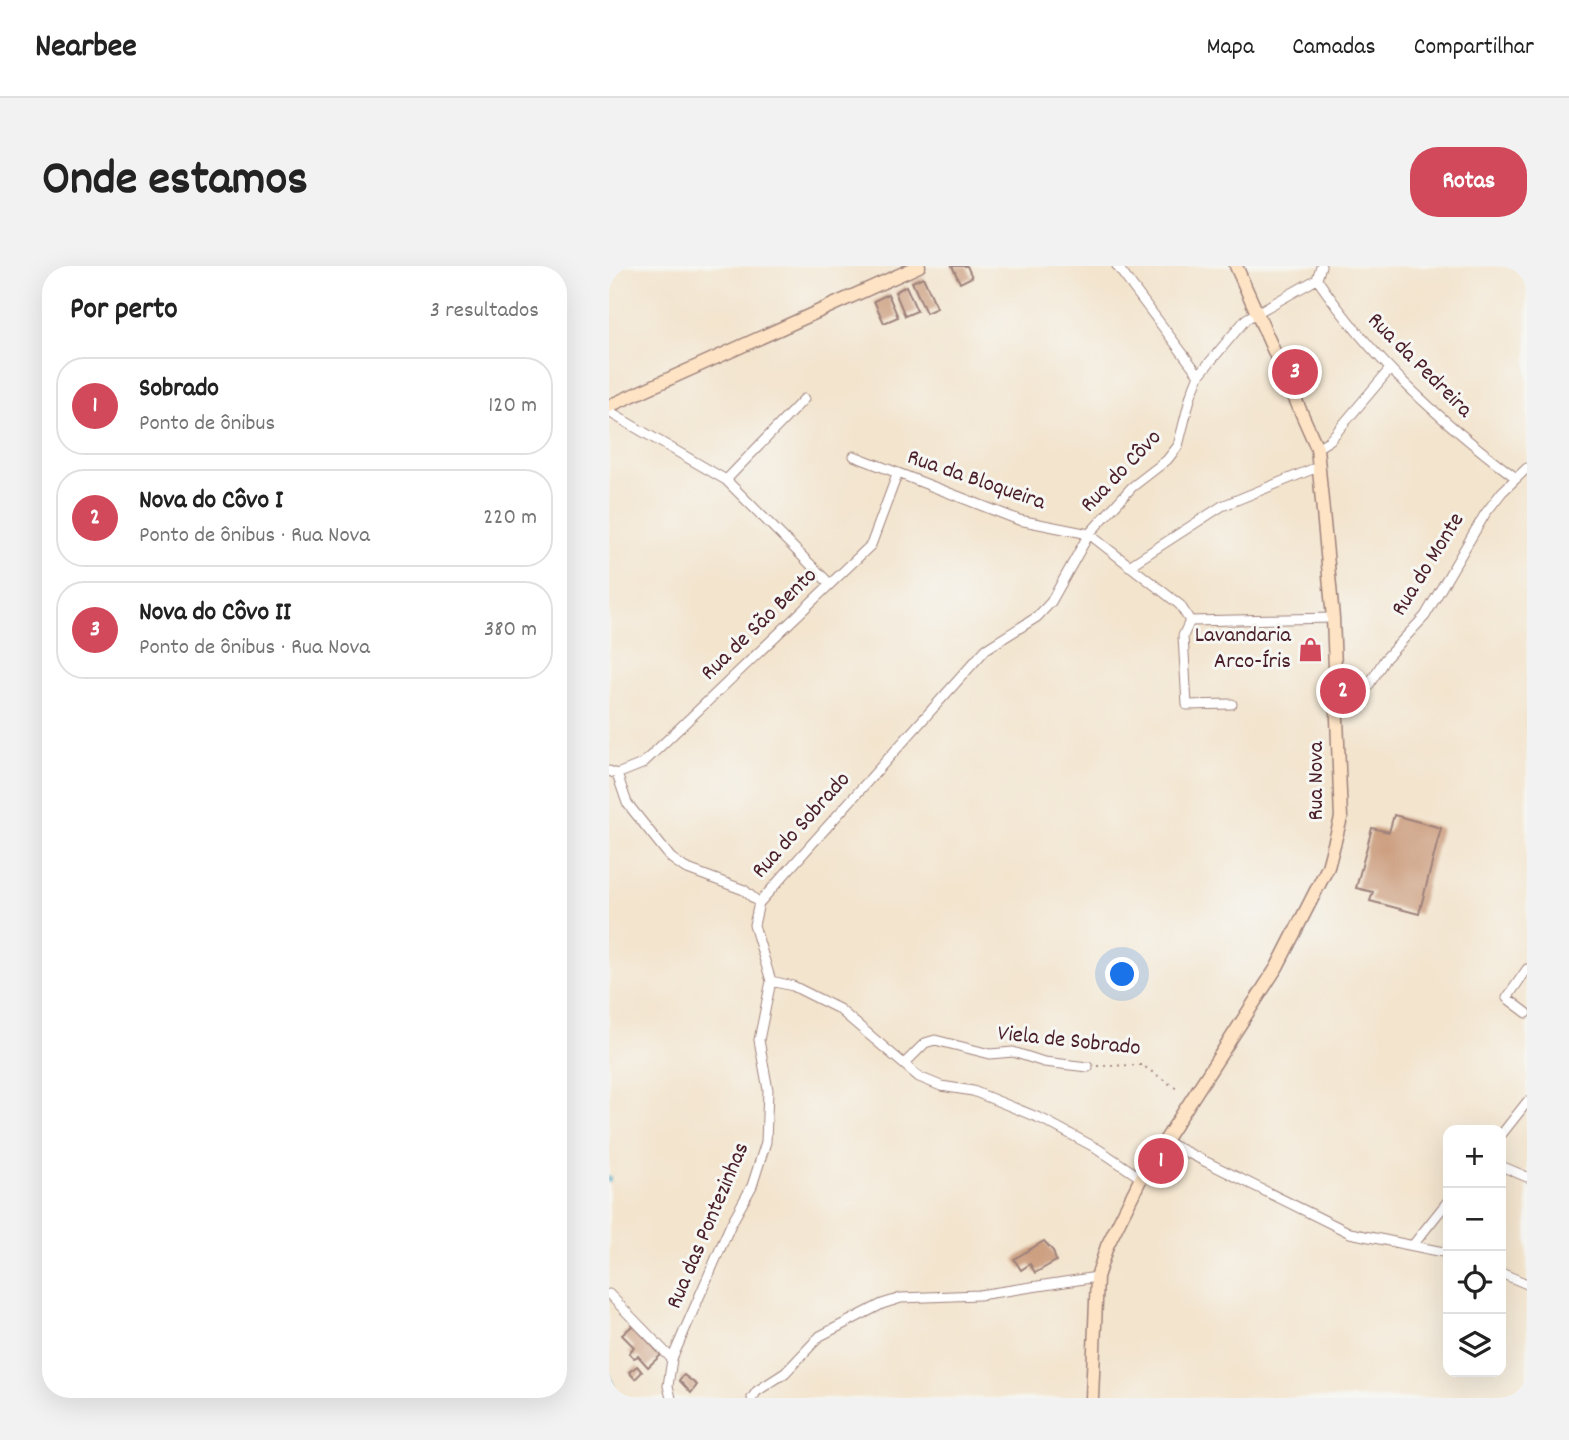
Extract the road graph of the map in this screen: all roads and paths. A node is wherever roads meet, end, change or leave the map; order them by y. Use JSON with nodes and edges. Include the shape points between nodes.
{"nodes":[{"id":1,"x":919,"y":266,"type":"edge"},
{"id":2,"x":1117,"y":266,"type":"edge"},
{"id":3,"x":1235,"y":266,"type":"edge"},
{"id":4,"x":1321,"y":266,"type":"edge"},
{"id":5,"x":1317,"y":279,"type":"junction"},
{"id":6,"x":1257,"y":311,"type":"junction"},
{"id":7,"x":1390,"y":369,"type":"junction"},
{"id":8,"x":1199,"y":375,"type":"junction"},
{"id":9,"x":804,"y":399,"type":"dead end"},
{"id":10,"x":609,"y":406,"type":"edge"},
{"id":11,"x":609,"y":412,"type":"edge"},
{"id":12,"x":1317,"y":448,"type":"junction"},
{"id":13,"x":853,"y":456,"type":"dead end"},
{"id":14,"x":1320,"y":466,"type":"junction"},
{"id":15,"x":1527,"y":468,"type":"edge"},
{"id":16,"x":897,"y":475,"type":"junction"},
{"id":17,"x":1515,"y":478,"type":"junction"},
{"id":18,"x":726,"y":480,"type":"junction"},
{"id":19,"x":1089,"y":534,"type":"junction"},
{"id":20,"x":1129,"y":566,"type":"junction"},
{"id":21,"x":830,"y":584,"type":"junction"},
{"id":22,"x":1333,"y":618,"type":"junction"},
{"id":23,"x":1190,"y":621,"type":"junction"},
{"id":24,"x":986,"y":649,"type":"joint"},
{"id":25,"x":1232,"y":704,"type":"dead end"},
{"id":26,"x":1337,"y":712,"type":"junction"},
{"id":27,"x":613,"y":773,"type":"edge"},
{"id":28,"x":759,"y":904,"type":"junction"},
{"id":29,"x":1527,"y":969,"type":"edge"},
{"id":30,"x":771,"y":981,"type":"junction"},
{"id":31,"x":1527,"y":1013,"type":"edge"},
{"id":32,"x":904,"y":1064,"type":"junction"},
{"id":33,"x":1088,"y":1067,"type":"joint"},
{"id":34,"x":1189,"y":1098,"type":"junction"},
{"id":35,"x":1527,"y":1102,"type":"edge"},
{"id":36,"x":1506,"y":1129,"type":"edge"},
{"id":37,"x":1164,"y":1141,"type":"junction"},
{"id":38,"x":1506,"y":1168,"type":"edge"},
{"id":39,"x":1141,"y":1178,"type":"junction"},
{"id":40,"x":1527,"y":1178,"type":"edge"},
{"id":41,"x":1443,"y":1207,"type":"edge"},
{"id":42,"x":1413,"y":1245,"type":"junction"},
{"id":43,"x":1443,"y":1252,"type":"edge"},
{"id":44,"x":1506,"y":1275,"type":"edge"},
{"id":45,"x":1097,"y":1277,"type":"junction"},
{"id":46,"x":1527,"y":1284,"type":"edge"},
{"id":47,"x":609,"y":1294,"type":"edge"},
{"id":48,"x":672,"y":1359,"type":"junction"},
{"id":49,"x":671,"y":1398,"type":"edge"},
{"id":50,"x":752,"y":1398,"type":"edge"},
{"id":51,"x":1092,"y":1398,"type":"edge"}],
"edges":[{"from":1,"to":10,"type":"street"},
{"from":2,"to":8,"type":"street"},
{"from":3,"to":6,"type":"street","name":"Rua Nova"},
{"from":4,"to":5,"type":"street"},
{"from":5,"to":6,"type":"street"},
{"from":5,"to":7,"type":"street","name":"Rua da Pedreira","via":[[1351,327]]},
{"from":6,"to":8,"type":"street"},
{"from":6,"to":12,"type":"street","name":"Rua Nova"},
{"from":7,"to":12,"type":"street","via":[[1330,440]]},
{"from":7,"to":17,"type":"street","name":"Rua da Pedreira","via":[[1435,415]]},
{"from":8,"to":19,"type":"street","name":"Rua do Côvo","via":[[1178,446]]},
{"from":9,"to":18,"type":"street"},
{"from":11,"to":18,"type":"street"},
{"from":12,"to":14,"type":"street","name":"Rua Nova"},
{"from":13,"to":16,"type":"street","name":"Rua da Bloqueira"},
{"from":14,"to":20,"type":"street","via":[[1222,506]]},
{"from":14,"to":22,"type":"street","name":"Rua Nova"},
{"from":15,"to":17,"type":"street","name":"Rua do Monte"},
{"from":16,"to":19,"type":"street","name":"Rua da Bloqueira","via":[[1019,520]]},
{"from":16,"to":21,"type":"street","name":"Rua de São Bento","via":[[871,545]]},
{"from":17,"to":26,"type":"street","name":"Rua do Monte","via":[[1485,514],[1425,616],[1385,659],[1360,699]]},
{"from":18,"to":21,"type":"street"},
{"from":19,"to":20,"type":"street"},
{"from":19,"to":24,"type":"street","name":"Rua do Côvo","via":[[1037,617]]},
{"from":20,"to":23,"type":"street","via":[[1179,605]]},
{"from":21,"to":27,"type":"street","name":"Rua de São Bento","via":[[642,764]]},
{"from":22,"to":23,"type":"street"},
{"from":22,"to":26,"type":"street","name":"Rua Nova"},
{"from":23,"to":25,"type":"street","via":[[1182,636],[1187,705]]},
{"from":24,"to":28,"type":"street","name":"Rua do Sobrado"},
{"from":26,"to":34,"type":"street","name":"Rua Nova","via":[[1341,818],[1328,867],[1277,967]]},
{"from":27,"to":28,"type":"street","name":"Rua do Sobrado","via":[[627,803],[671,858],[685,868],[744,890]]},
{"from":28,"to":30,"type":"street","name":"Rua das Pontezinhas","via":[[754,925]]},
{"from":29,"to":31,"type":"street","via":[[1507,998]]},
{"from":30,"to":32,"type":"street","via":[[793,986],[839,1009]]},
{"from":30,"to":48,"type":"street","name":"Rua das Pontezinhas","via":[[759,1041],[768,1090],[764,1152]]},
{"from":32,"to":33,"type":"street","name":"Viela de Sobrado","via":[[925,1043],[936,1040],[990,1054],[1013,1052],[1044,1062]]},
{"from":32,"to":39,"type":"street","via":[[919,1077],[941,1086],[973,1091],[1044,1120]]},
{"from":33,"to":34,"type":"path","name":"Viela de Sobrado","via":[[1142,1065]]},
{"from":34,"to":37,"type":"street","name":"Rua Nova"},
{"from":35,"to":36,"type":"street"},
{"from":37,"to":39,"type":"street","name":"Rua Nova"},
{"from":37,"to":42,"type":"street","via":[[1350,1233]]},
{"from":38,"to":40,"type":"street"},
{"from":39,"to":45,"type":"street","name":"Rua Nova"},
{"from":41,"to":42,"type":"street"},
{"from":42,"to":43,"type":"street"},
{"from":44,"to":46,"type":"street"},
{"from":45,"to":50,"type":"street","via":[[979,1295],[901,1298],[882,1304],[820,1336],[785,1373]]},
{"from":45,"to":51,"type":"street","name":"Rua Nova"},
{"from":47,"to":48,"type":"street"},
{"from":48,"to":49,"type":"street","name":"Rua das Pontezinhas"}]}
